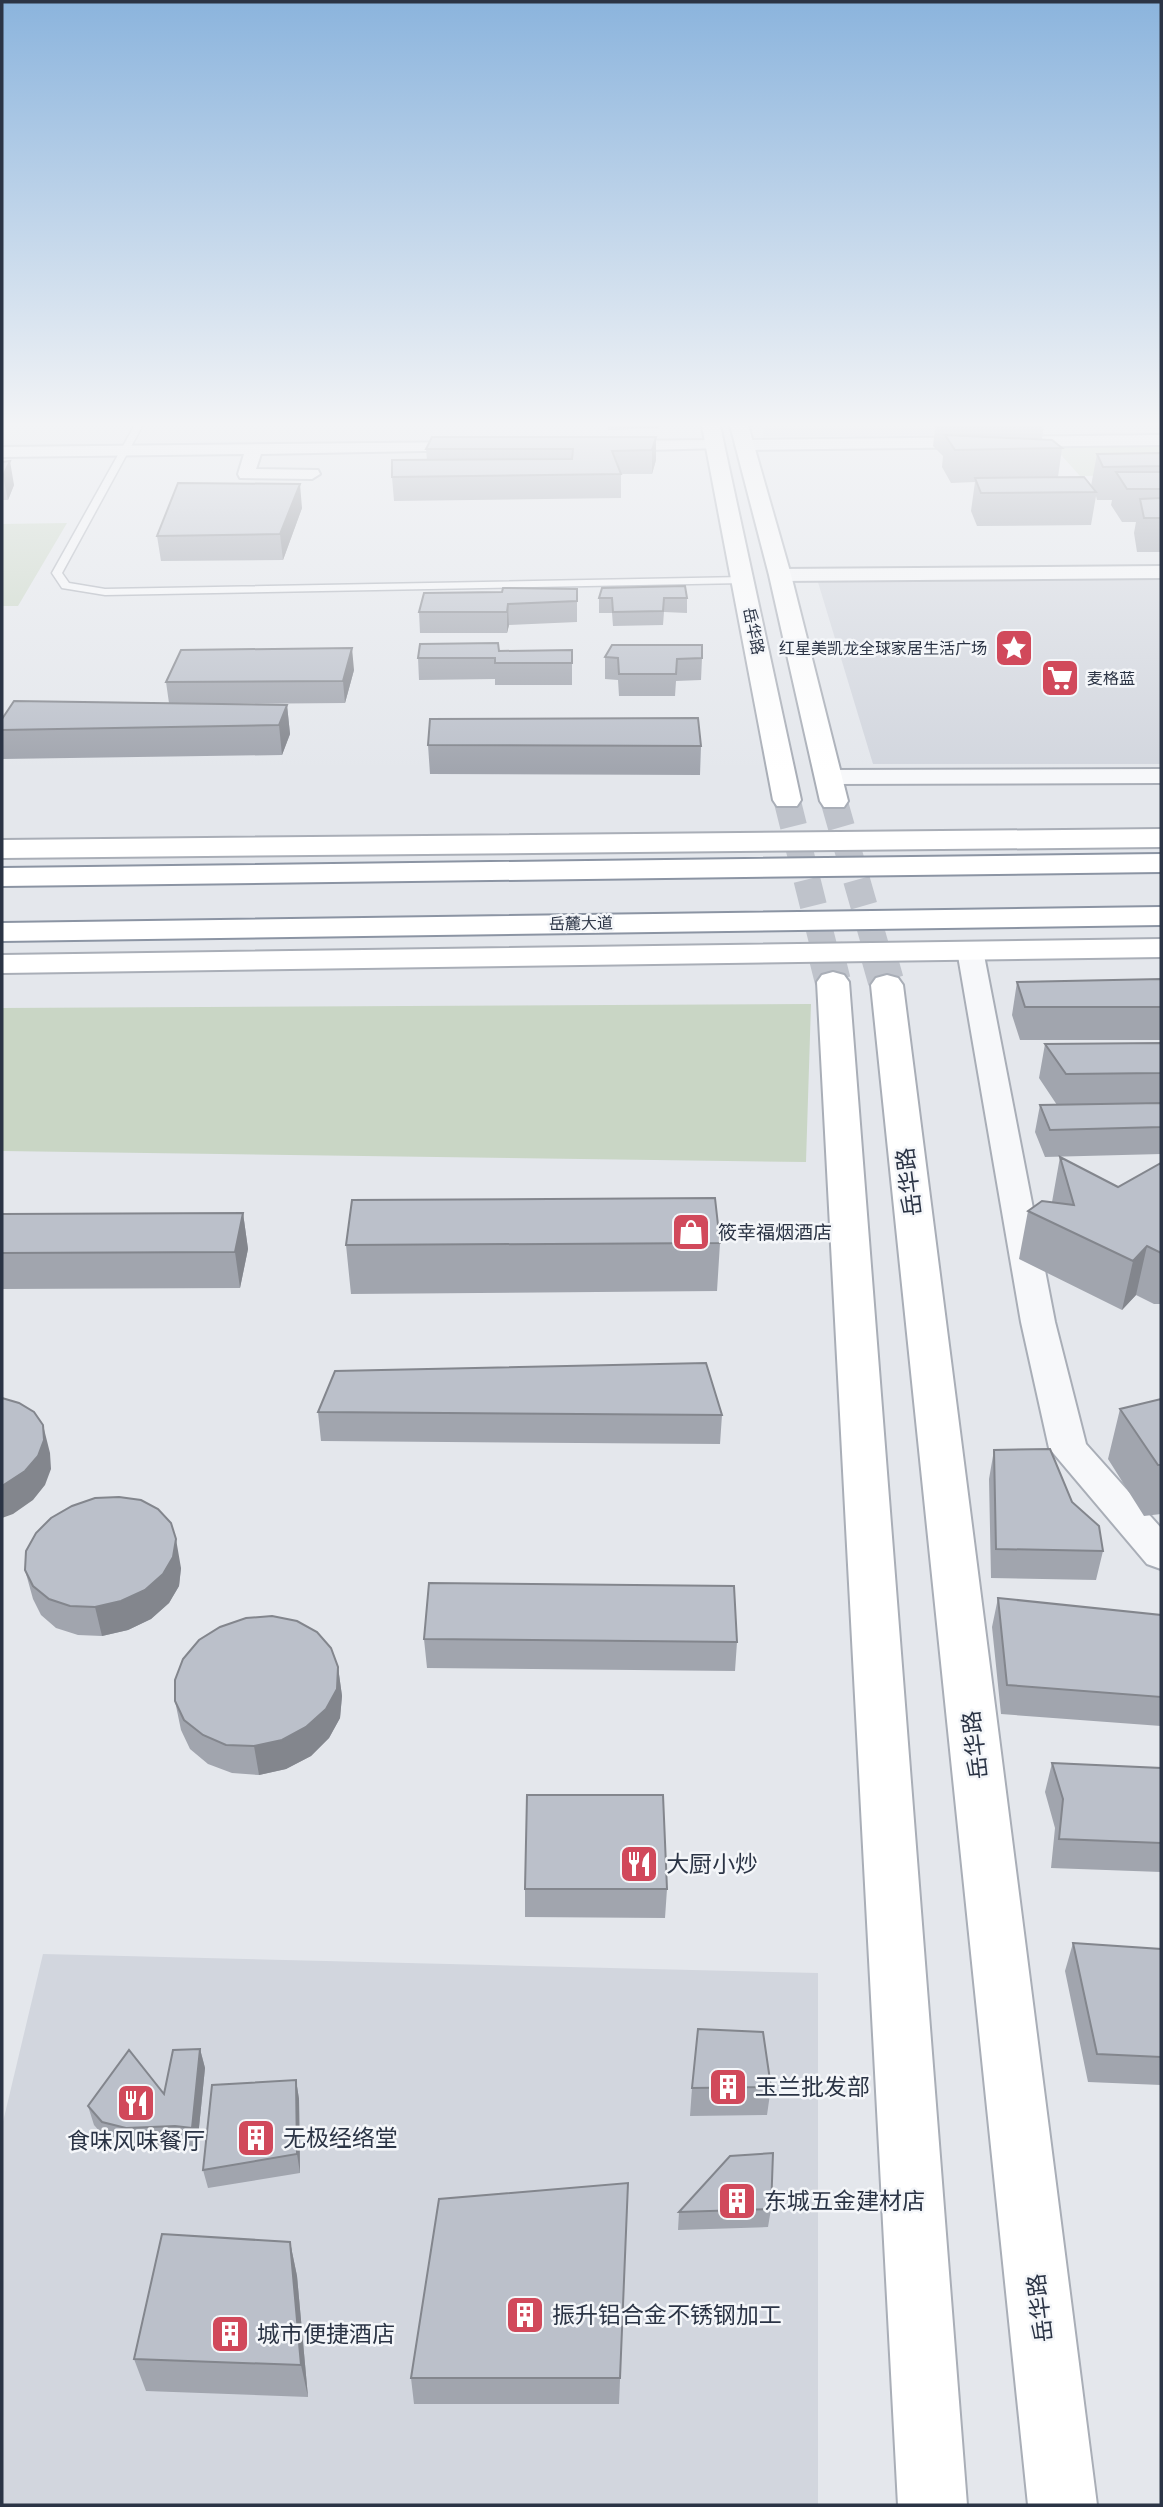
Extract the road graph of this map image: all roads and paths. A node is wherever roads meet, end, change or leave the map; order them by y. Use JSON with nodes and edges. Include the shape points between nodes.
{"nodes":[{"id":1,"x":77,"y":538,"type":"edge"},
{"id":2,"x":735,"y":538,"type":"edge"},
{"id":3,"x":769,"y":538,"type":"edge"},
{"id":4,"x":1161,"y":572,"type":"edge"},
{"id":5,"x":780,"y":575,"type":"junction"},
{"id":6,"x":744,"y":580,"type":"junction"},
{"id":7,"x":1161,"y":776,"type":"edge"},
{"id":8,"x":830,"y":777,"type":"junction"},
{"id":9,"x":787,"y":800,"type":"tunnel mouth"},
{"id":10,"x":834,"y":801,"type":"tunnel mouth"},
{"id":11,"x":1161,"y":838,"type":"edge"},
{"id":12,"x":2,"y":849,"type":"edge"},
{"id":13,"x":1161,"y":863,"type":"edge"},
{"id":14,"x":2,"y":877,"type":"edge"},
{"id":15,"x":1161,"y":916,"type":"edge"},
{"id":16,"x":2,"y":932,"type":"edge"},
{"id":17,"x":1161,"y":948,"type":"edge"},
{"id":18,"x":970,"y":950,"type":"junction"},
{"id":19,"x":2,"y":964,"type":"edge"},
{"id":20,"x":833,"y":982,"type":"tunnel mouth"},
{"id":21,"x":887,"y":985,"type":"tunnel mouth"},
{"id":22,"x":1161,"y":1553,"type":"edge"},
{"id":23,"x":933,"y":2505,"type":"edge"},
{"id":24,"x":1063,"y":2505,"type":"edge"}],
"edges":[{"from":1,"to":6,"type":"lane","via":[[57,573],[65,586],[105,592]]},
{"from":2,"to":6,"type":"main road","name":"岳华路"},
{"from":3,"to":5,"type":"main road","name":"岳华路"},
{"from":4,"to":5,"type":"street"},
{"from":5,"to":8,"type":"main road","name":"岳华路"},
{"from":6,"to":9,"type":"main road","name":"岳华路"},
{"from":7,"to":8,"type":"street"},
{"from":8,"to":10,"type":"main road","name":"岳华路"},
{"from":11,"to":12,"type":"main road"},
{"from":13,"to":14,"type":"main road"},
{"from":15,"to":16,"type":"main road","name":"岳麓大道"},
{"from":17,"to":18,"type":"main road"},
{"from":18,"to":19,"type":"main road"},
{"from":18,"to":22,"type":"street","via":[[1038,1322],[1068,1448]]},
{"from":20,"to":23,"type":"main road"},
{"from":21,"to":24,"type":"main road","name":"岳华路"}]}
